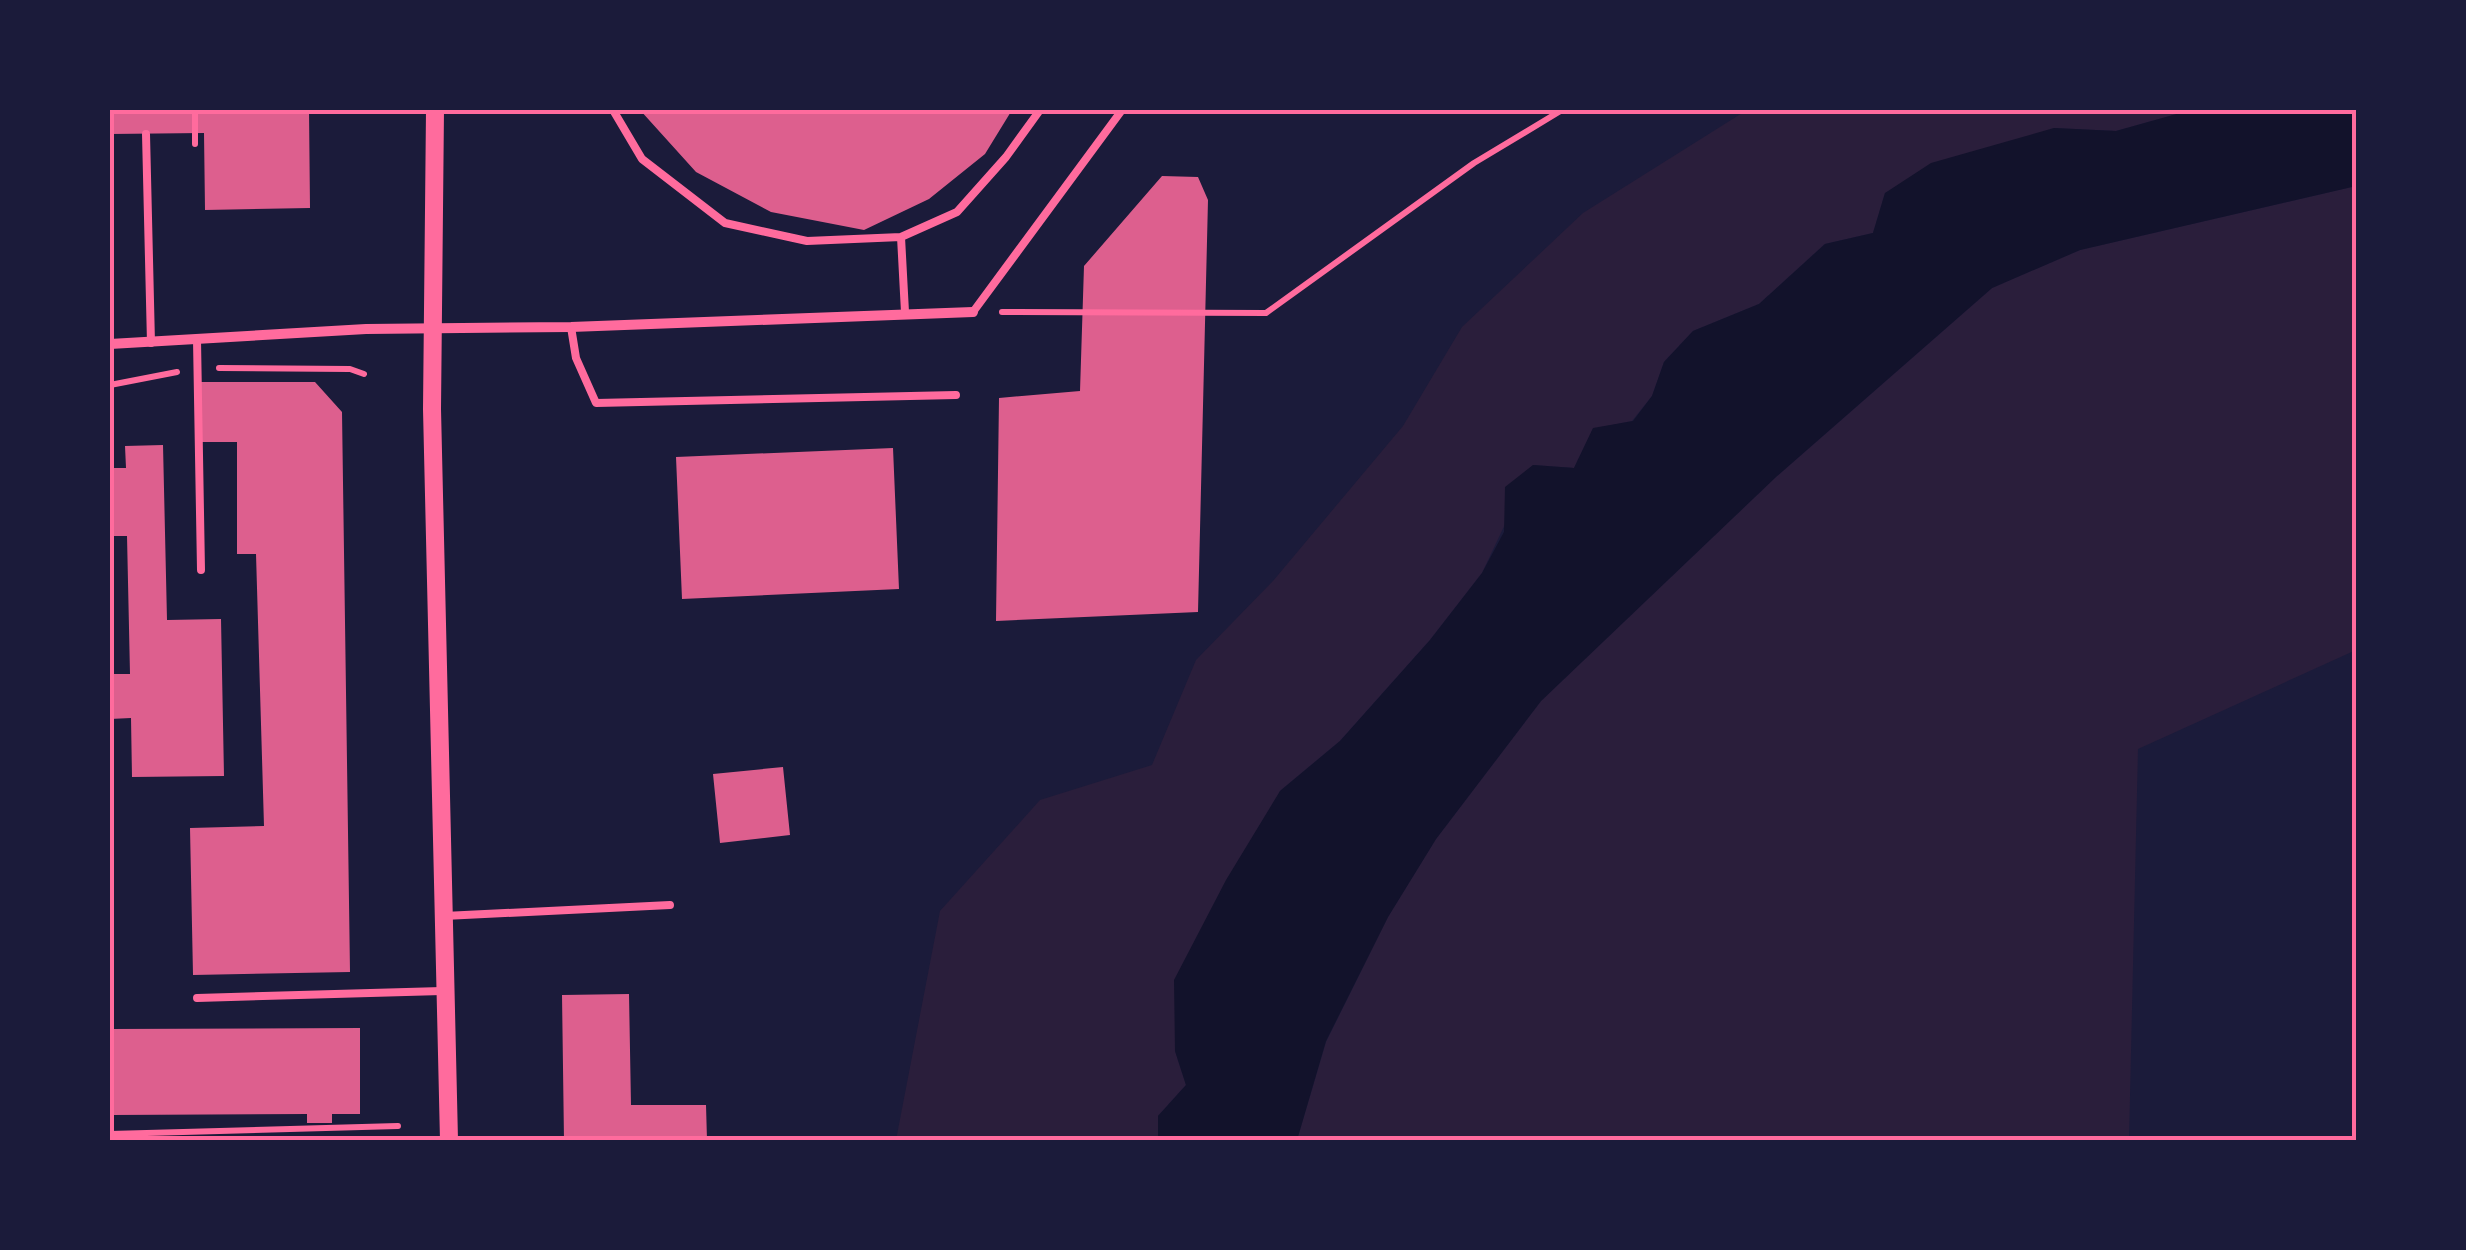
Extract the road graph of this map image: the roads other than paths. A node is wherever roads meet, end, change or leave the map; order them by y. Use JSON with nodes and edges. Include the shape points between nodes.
{"nodes":[{"id":1,"x":435,"y":110,"type":"edge"},
{"id":2,"x":613,"y":110,"type":"edge"},
{"id":3,"x":1040,"y":110,"type":"edge"},
{"id":4,"x":1122,"y":110,"type":"edge"},
{"id":5,"x":146,"y":134,"type":"dead end"},
{"id":6,"x":901,"y":237,"type":"junction"},
{"id":7,"x":905,"y":312,"type":"junction"},
{"id":8,"x":973,"y":312,"type":"joint"},
{"id":9,"x":571,"y":327,"type":"junction"},
{"id":10,"x":434,"y":328,"type":"junction"},
{"id":11,"x":196,"y":340,"type":"junction"},
{"id":12,"x":151,"y":343,"type":"junction"},
{"id":13,"x":110,"y":344,"type":"edge"},
{"id":14,"x":956,"y":395,"type":"dead end"},
{"id":15,"x":201,"y":570,"type":"dead end"},
{"id":16,"x":670,"y":906,"type":"dead end"},
{"id":17,"x":444,"y":916,"type":"junction"},
{"id":18,"x":446,"y":991,"type":"junction"},
{"id":19,"x":197,"y":998,"type":"dead end"},
{"id":20,"x":449,"y":1140,"type":"edge"}],
"edges":[{"from":1,"to":10,"type":"street"},
{"from":2,"to":6,"type":"lane","via":[[642,159],[725,223],[807,241]]},
{"from":3,"to":6,"type":"lane","via":[[957,212]]},
{"from":4,"to":8,"type":"lane"},
{"from":5,"to":12,"type":"lane"},
{"from":6,"to":7,"type":"lane"},
{"from":7,"to":8,"type":"street"},
{"from":7,"to":9,"type":"street"},
{"from":9,"to":10,"type":"street"},
{"from":9,"to":14,"type":"lane","via":[[596,403]]},
{"from":10,"to":11,"type":"street"},
{"from":10,"to":17,"type":"street"},
{"from":11,"to":12,"type":"street"},
{"from":11,"to":15,"type":"lane"},
{"from":12,"to":13,"type":"street"},
{"from":16,"to":17,"type":"lane"},
{"from":17,"to":18,"type":"street"},
{"from":18,"to":19,"type":"lane"},
{"from":18,"to":20,"type":"street"}]}
